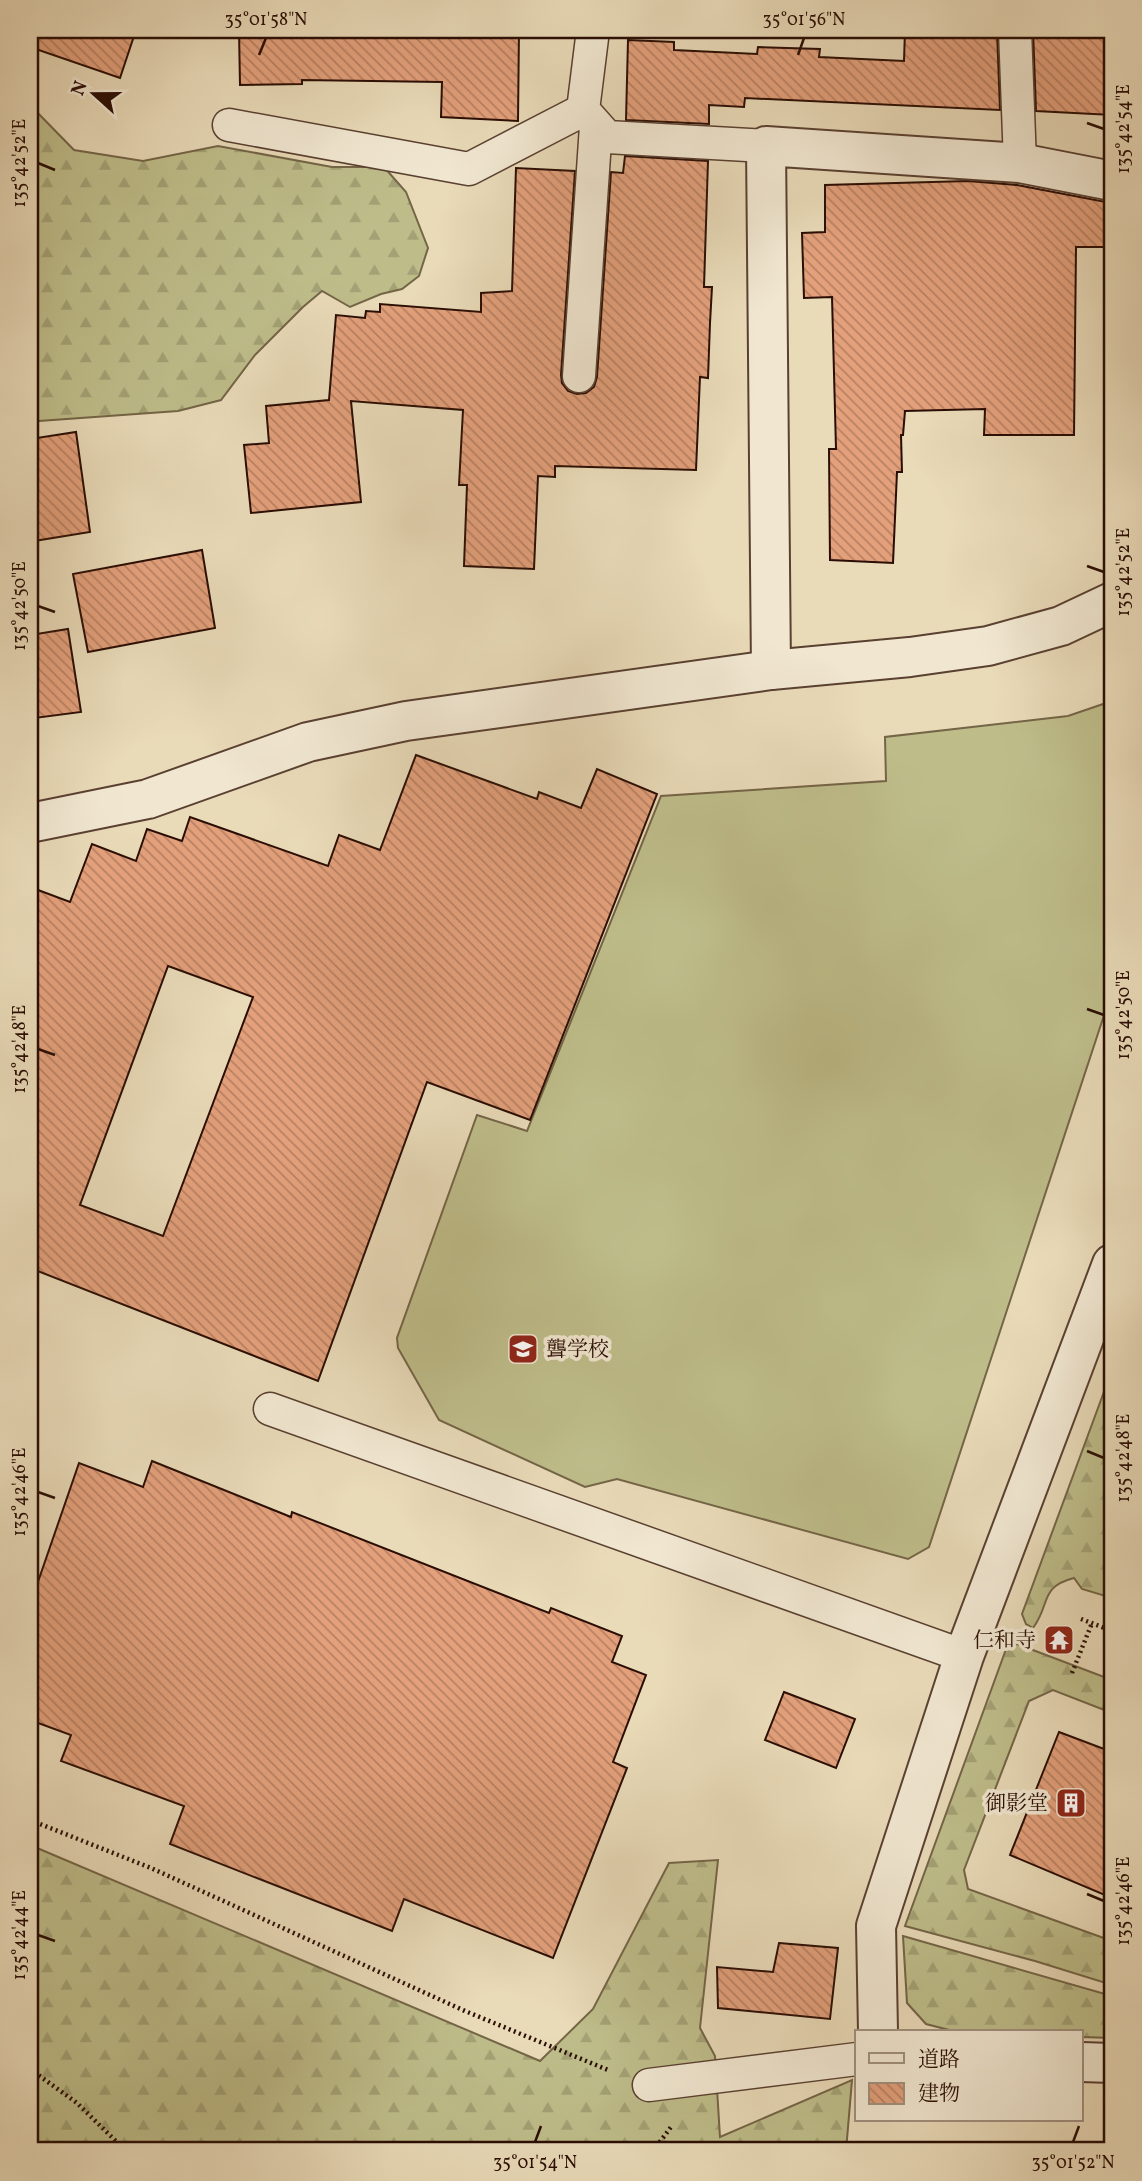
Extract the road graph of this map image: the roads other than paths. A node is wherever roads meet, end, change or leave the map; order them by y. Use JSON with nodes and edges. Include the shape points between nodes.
{"nodes":[{"id":1,"x":593,"y":30,"type":"edge"},
{"id":2,"x":1015,"y":30,"type":"edge"},
{"id":3,"x":590,"y":118,"type":"junction"},
{"id":4,"x":229,"y":125,"type":"dead end"},
{"id":5,"x":766,"y":146,"type":"junction"},
{"id":6,"x":1020,"y":163,"type":"junction"},
{"id":7,"x":1112,"y":181,"type":"edge"},
{"id":8,"x":579,"y":376,"type":"dead end"},
{"id":9,"x":1112,"y":602,"type":"edge"},
{"id":10,"x":771,"y":670,"type":"junction"},
{"id":11,"x":30,"y":823,"type":"edge"},
{"id":12,"x":1112,"y":1264,"type":"edge"},
{"id":13,"x":270,"y":1409,"type":"dead end"},
{"id":14,"x":964,"y":1656,"type":"junction"},
{"id":15,"x":878,"y":2030,"type":"edge"},
{"id":16,"x":855,"y":2059,"type":"edge"},
{"id":17,"x":1082,"y":2062,"type":"edge"},
{"id":18,"x":1112,"y":2063,"type":"edge"},
{"id":19,"x":649,"y":2085,"type":"road end"}],
"edges":[{"from":1,"to":3,"type":"lane"},
{"from":2,"to":6,"type":"lane"},
{"from":3,"to":4,"type":"lane","via":[[469,169]]},
{"from":3,"to":5,"type":"lane","via":[[607,137]]},
{"from":3,"to":8,"type":"lane"},
{"from":5,"to":6,"type":"street"},
{"from":5,"to":10,"type":"street"},
{"from":6,"to":7,"type":"street"},
{"from":9,"to":10,"type":"street","via":[[1061,626],[988,646]]},
{"from":10,"to":11,"type":"street","via":[[405,721],[308,742],[148,799]]},
{"from":12,"to":14,"type":"street"},
{"from":13,"to":14,"type":"lane"},
{"from":14,"to":15,"type":"street","via":[[877,1926]]},
{"from":16,"to":19,"type":"lane"},
{"from":17,"to":18,"type":"street"}]}
